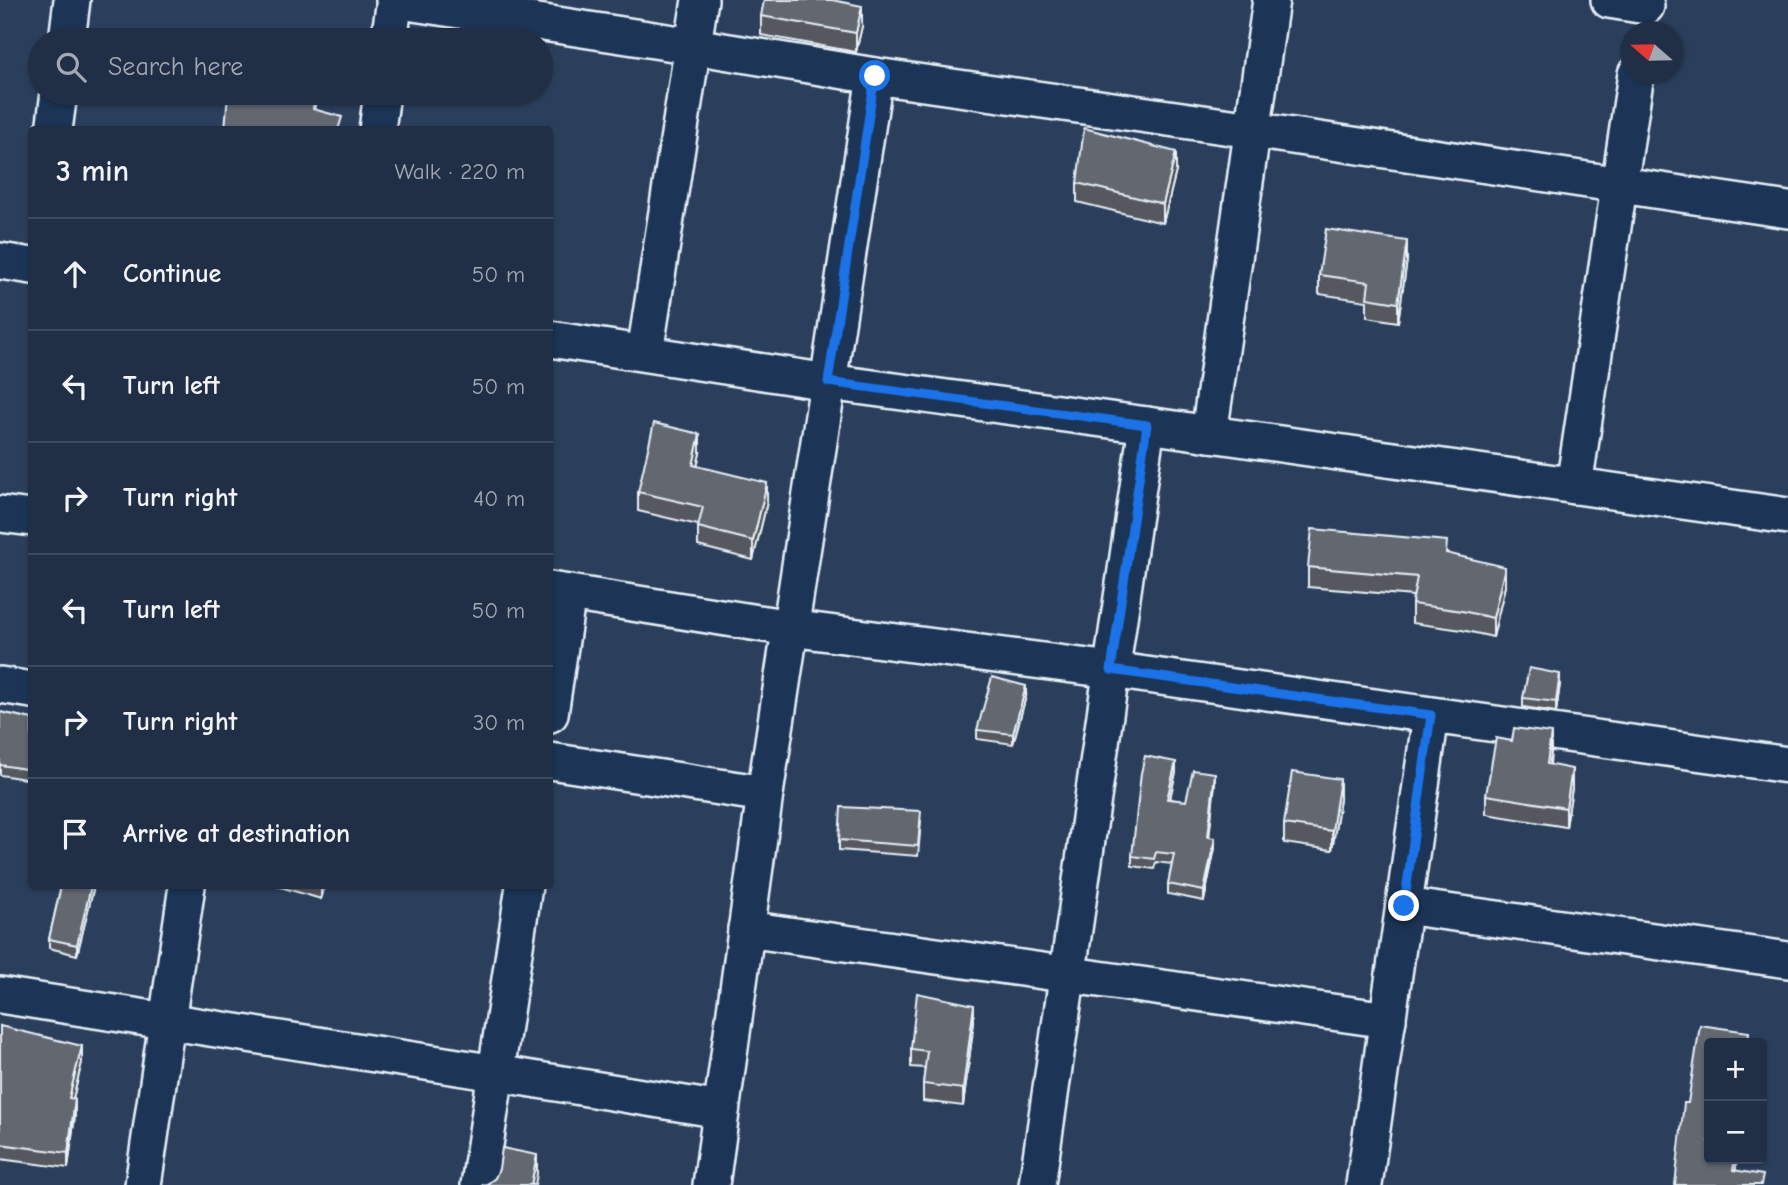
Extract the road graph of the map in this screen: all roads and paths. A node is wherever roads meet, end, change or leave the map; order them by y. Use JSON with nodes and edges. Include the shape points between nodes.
{"nodes":[{"id":1,"x":72,"y":0,"type":"edge"},
{"id":2,"x":394,"y":0,"type":"edge"},
{"id":3,"x":700,"y":0,"type":"edge"},
{"id":4,"x":1271,"y":0,"type":"edge"},
{"id":5,"x":1609,"y":0,"type":"edge"},
{"id":6,"x":1645,"y":12,"type":"edge"},
{"id":7,"x":68,"y":28,"type":"edge"},
{"id":8,"x":390,"y":28,"type":"edge"},
{"id":9,"x":693,"y":46,"type":"junction"},
{"id":10,"x":875,"y":76,"type":"junction"},
{"id":11,"x":1634,"y":84,"type":"edge"},
{"id":12,"x":57,"y":105,"type":"edge"},
{"id":13,"x":380,"y":105,"type":"edge"},
{"id":14,"x":55,"y":126,"type":"edge"},
{"id":15,"x":378,"y":126,"type":"edge"},
{"id":16,"x":1252,"y":130,"type":"junction"},
{"id":17,"x":1619,"y":185,"type":"junction"},
{"id":18,"x":1788,"y":210,"type":"edge"},
{"id":19,"x":0,"y":261,"type":"edge"},
{"id":20,"x":28,"y":265,"type":"edge"},
{"id":21,"x":553,"y":339,"type":"edge"},
{"id":22,"x":645,"y":353,"type":"junction"},
{"id":23,"x":828,"y":382,"type":"junction"},
{"id":24,"x":1147,"y":425,"type":"junction"},
{"id":25,"x":1209,"y":434,"type":"junction"},
{"id":26,"x":1574,"y":486,"type":"junction"},
{"id":27,"x":0,"y":514,"type":"edge"},
{"id":28,"x":1788,"y":516,"type":"edge"},
{"id":29,"x":28,"y":518,"type":"edge"},
{"id":30,"x":559,"y":592,"type":"edge"},
{"id":31,"x":790,"y":628,"type":"junction"},
{"id":32,"x":1111,"y":670,"type":"junction"},
{"id":33,"x":553,"y":673,"type":"edge"},
{"id":34,"x":0,"y":685,"type":"edge"},
{"id":35,"x":28,"y":689,"type":"edge"},
{"id":36,"x":1431,"y":715,"type":"junction"},
{"id":37,"x":553,"y":761,"type":"edge"},
{"id":38,"x":1788,"y":765,"type":"edge"},
{"id":39,"x":765,"y":793,"type":"junction"},
{"id":40,"x":187,"y":889,"type":"edge"},
{"id":41,"x":524,"y":889,"type":"edge"},
{"id":42,"x":1404,"y":906,"type":"junction"},
{"id":43,"x":746,"y":929,"type":"junction"},
{"id":44,"x":1788,"y":960,"type":"edge"},
{"id":45,"x":1068,"y":973,"type":"junction"},
{"id":46,"x":0,"y":995,"type":"edge"},
{"id":47,"x":1388,"y":1020,"type":"junction"},
{"id":48,"x":167,"y":1022,"type":"junction"},
{"id":49,"x":496,"y":1073,"type":"junction"},
{"id":50,"x":721,"y":1110,"type":"junction"},
{"id":51,"x":143,"y":1185,"type":"edge"},
{"id":52,"x":479,"y":1185,"type":"edge"},
{"id":53,"x":711,"y":1185,"type":"edge"},
{"id":54,"x":1037,"y":1185,"type":"edge"},
{"id":55,"x":1364,"y":1185,"type":"edge"}],
"edges":[{"from":1,"to":7,"type":"street"},
{"from":2,"to":8,"type":"street"},
{"from":2,"to":9,"type":"street"},
{"from":3,"to":9,"type":"street"},
{"from":4,"to":16,"type":"street"},
{"from":5,"to":6,"type":"street"},
{"from":9,"to":10,"type":"street"},
{"from":9,"to":22,"type":"street"},
{"from":10,"to":16,"type":"street"},
{"from":10,"to":23,"type":"street"},
{"from":11,"to":17,"type":"street"},
{"from":12,"to":14,"type":"street"},
{"from":13,"to":15,"type":"street"},
{"from":16,"to":17,"type":"street"},
{"from":16,"to":25,"type":"street"},
{"from":17,"to":18,"type":"street"},
{"from":17,"to":26,"type":"street"},
{"from":19,"to":20,"type":"street"},
{"from":21,"to":22,"type":"street"},
{"from":22,"to":23,"type":"street"},
{"from":23,"to":24,"type":"street"},
{"from":23,"to":31,"type":"street"},
{"from":24,"to":25,"type":"street"},
{"from":24,"to":32,"type":"street"},
{"from":25,"to":26,"type":"street"},
{"from":26,"to":28,"type":"street"},
{"from":27,"to":29,"type":"street"},
{"from":30,"to":31,"type":"street"},
{"from":30,"to":33,"type":"street"},
{"from":31,"to":32,"type":"street"},
{"from":31,"to":39,"type":"street"},
{"from":32,"to":36,"type":"street"},
{"from":32,"to":45,"type":"street"},
{"from":34,"to":35,"type":"street"},
{"from":36,"to":38,"type":"street"},
{"from":36,"to":42,"type":"street"},
{"from":37,"to":39,"type":"street"},
{"from":39,"to":43,"type":"street"},
{"from":40,"to":48,"type":"street"},
{"from":41,"to":49,"type":"street"},
{"from":42,"to":44,"type":"street"},
{"from":42,"to":47,"type":"street"},
{"from":43,"to":45,"type":"street"},
{"from":43,"to":50,"type":"street"},
{"from":45,"to":47,"type":"street"},
{"from":45,"to":54,"type":"street"},
{"from":46,"to":48,"type":"street"},
{"from":47,"to":55,"type":"street"},
{"from":48,"to":49,"type":"street"},
{"from":48,"to":51,"type":"street"},
{"from":49,"to":50,"type":"street"},
{"from":49,"to":52,"type":"street"},
{"from":50,"to":53,"type":"street"}]}
